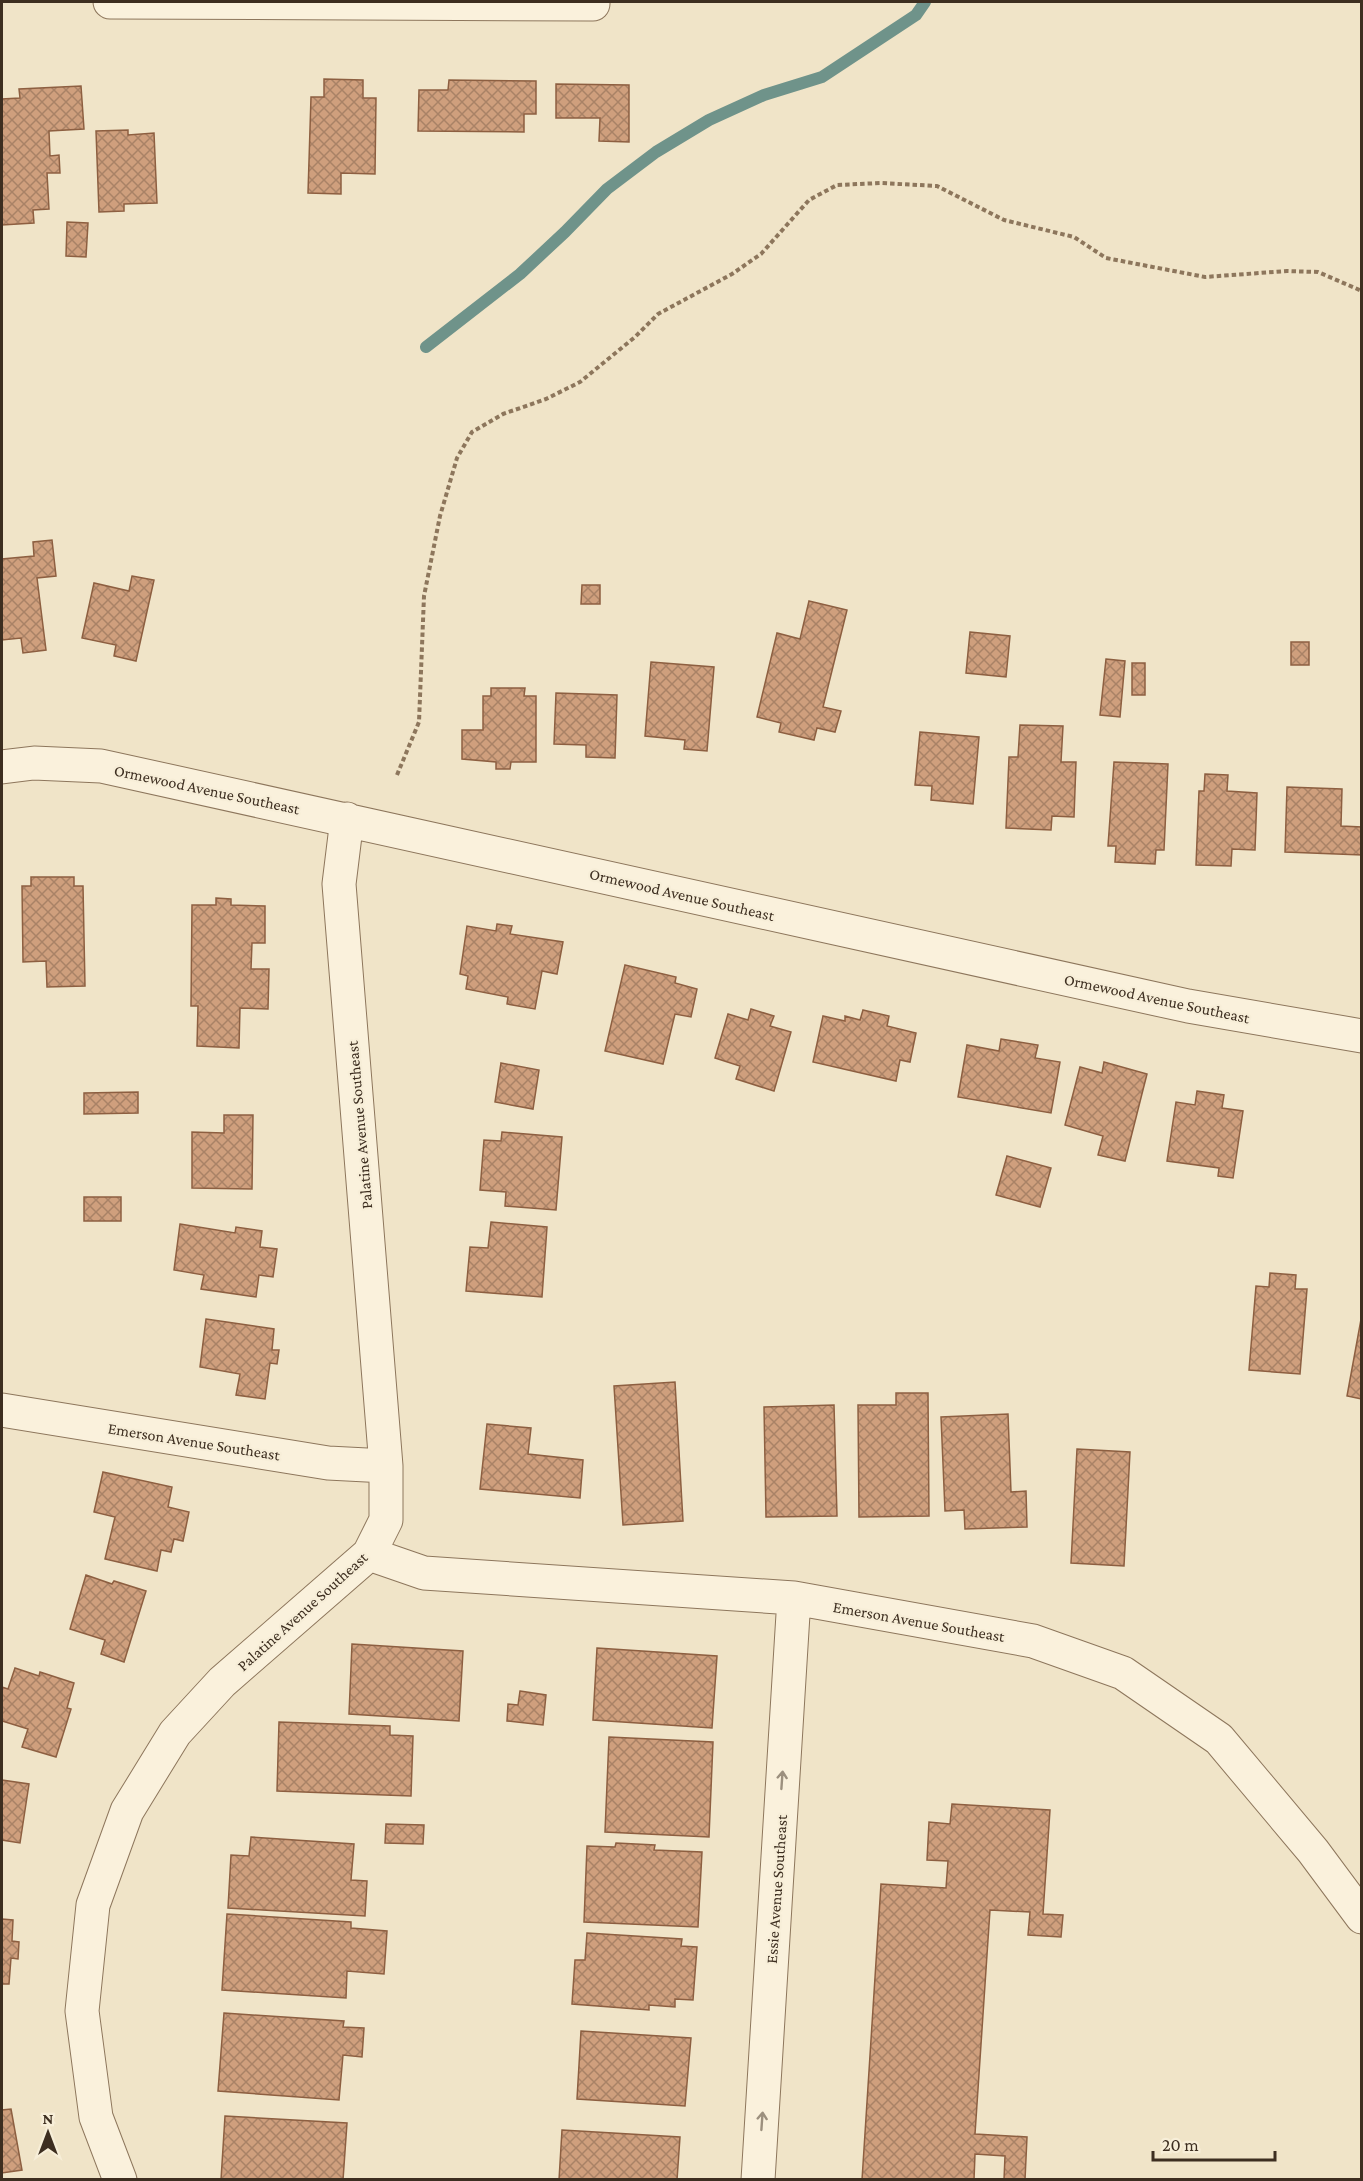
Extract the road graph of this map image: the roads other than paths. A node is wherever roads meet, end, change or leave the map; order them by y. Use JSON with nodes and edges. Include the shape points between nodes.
{"nodes":[{"id":1,"x":110,"y":2,"type":"edge"},
{"id":2,"x":593,"y":3,"type":"edge"},
{"id":3,"x":2,"y":767,"type":"edge"},
{"id":4,"x":347,"y":819,"type":"junction"},
{"id":5,"x":1362,"y":1036,"type":"edge"},
{"id":6,"x":2,"y":1410,"type":"edge"},
{"id":7,"x":386,"y":1466,"type":"junction"},
{"id":8,"x":369,"y":1554,"type":"junction"},
{"id":9,"x":794,"y":1598,"type":"junction"},
{"id":10,"x":1313,"y":1851,"type":"junction"},
{"id":11,"x":1362,"y":1875,"type":"edge"},
{"id":12,"x":1362,"y":1917,"type":"edge"},
{"id":13,"x":120,"y":2180,"type":"edge"},
{"id":14,"x":758,"y":2180,"type":"edge"}],
"edges":[{"from":1,"to":2,"type":"street"},
{"from":3,"to":4,"type":"street","name":"Ormewood Avenue Southeast","via":[[34,763],[100,766]]},
{"from":4,"to":5,"type":"street","name":"Ormewood Avenue Southeast","via":[[1188,1006]]},
{"from":4,"to":7,"type":"street","name":"Palatine Avenue Southeast","via":[[339,884]]},
{"from":6,"to":7,"type":"street","name":"Emerson Avenue Southeast","via":[[328,1463]]},
{"from":7,"to":8,"type":"street","name":"Palatine Avenue Southeast","via":[[386,1520]]},
{"from":8,"to":9,"type":"street","name":"Emerson Avenue Southeast","via":[[424,1573]]},
{"from":8,"to":13,"type":"street","name":"Palatine Avenue Southeast","via":[[222,1682],[175,1733],[127,1811],[93,1905],[82,2011],[96,2117]]},
{"from":9,"to":10,"type":"street","name":"Emerson Avenue Southeast","via":[[1033,1641],[1123,1673],[1219,1739]]},
{"from":14,"to":9,"type":"street","name":"Essie Avenue Southeast","one_way":true},
{"from":10,"to":11,"type":"street"},
{"from":10,"to":12,"type":"street","name":"Emerson Avenue Southeast"}]}
